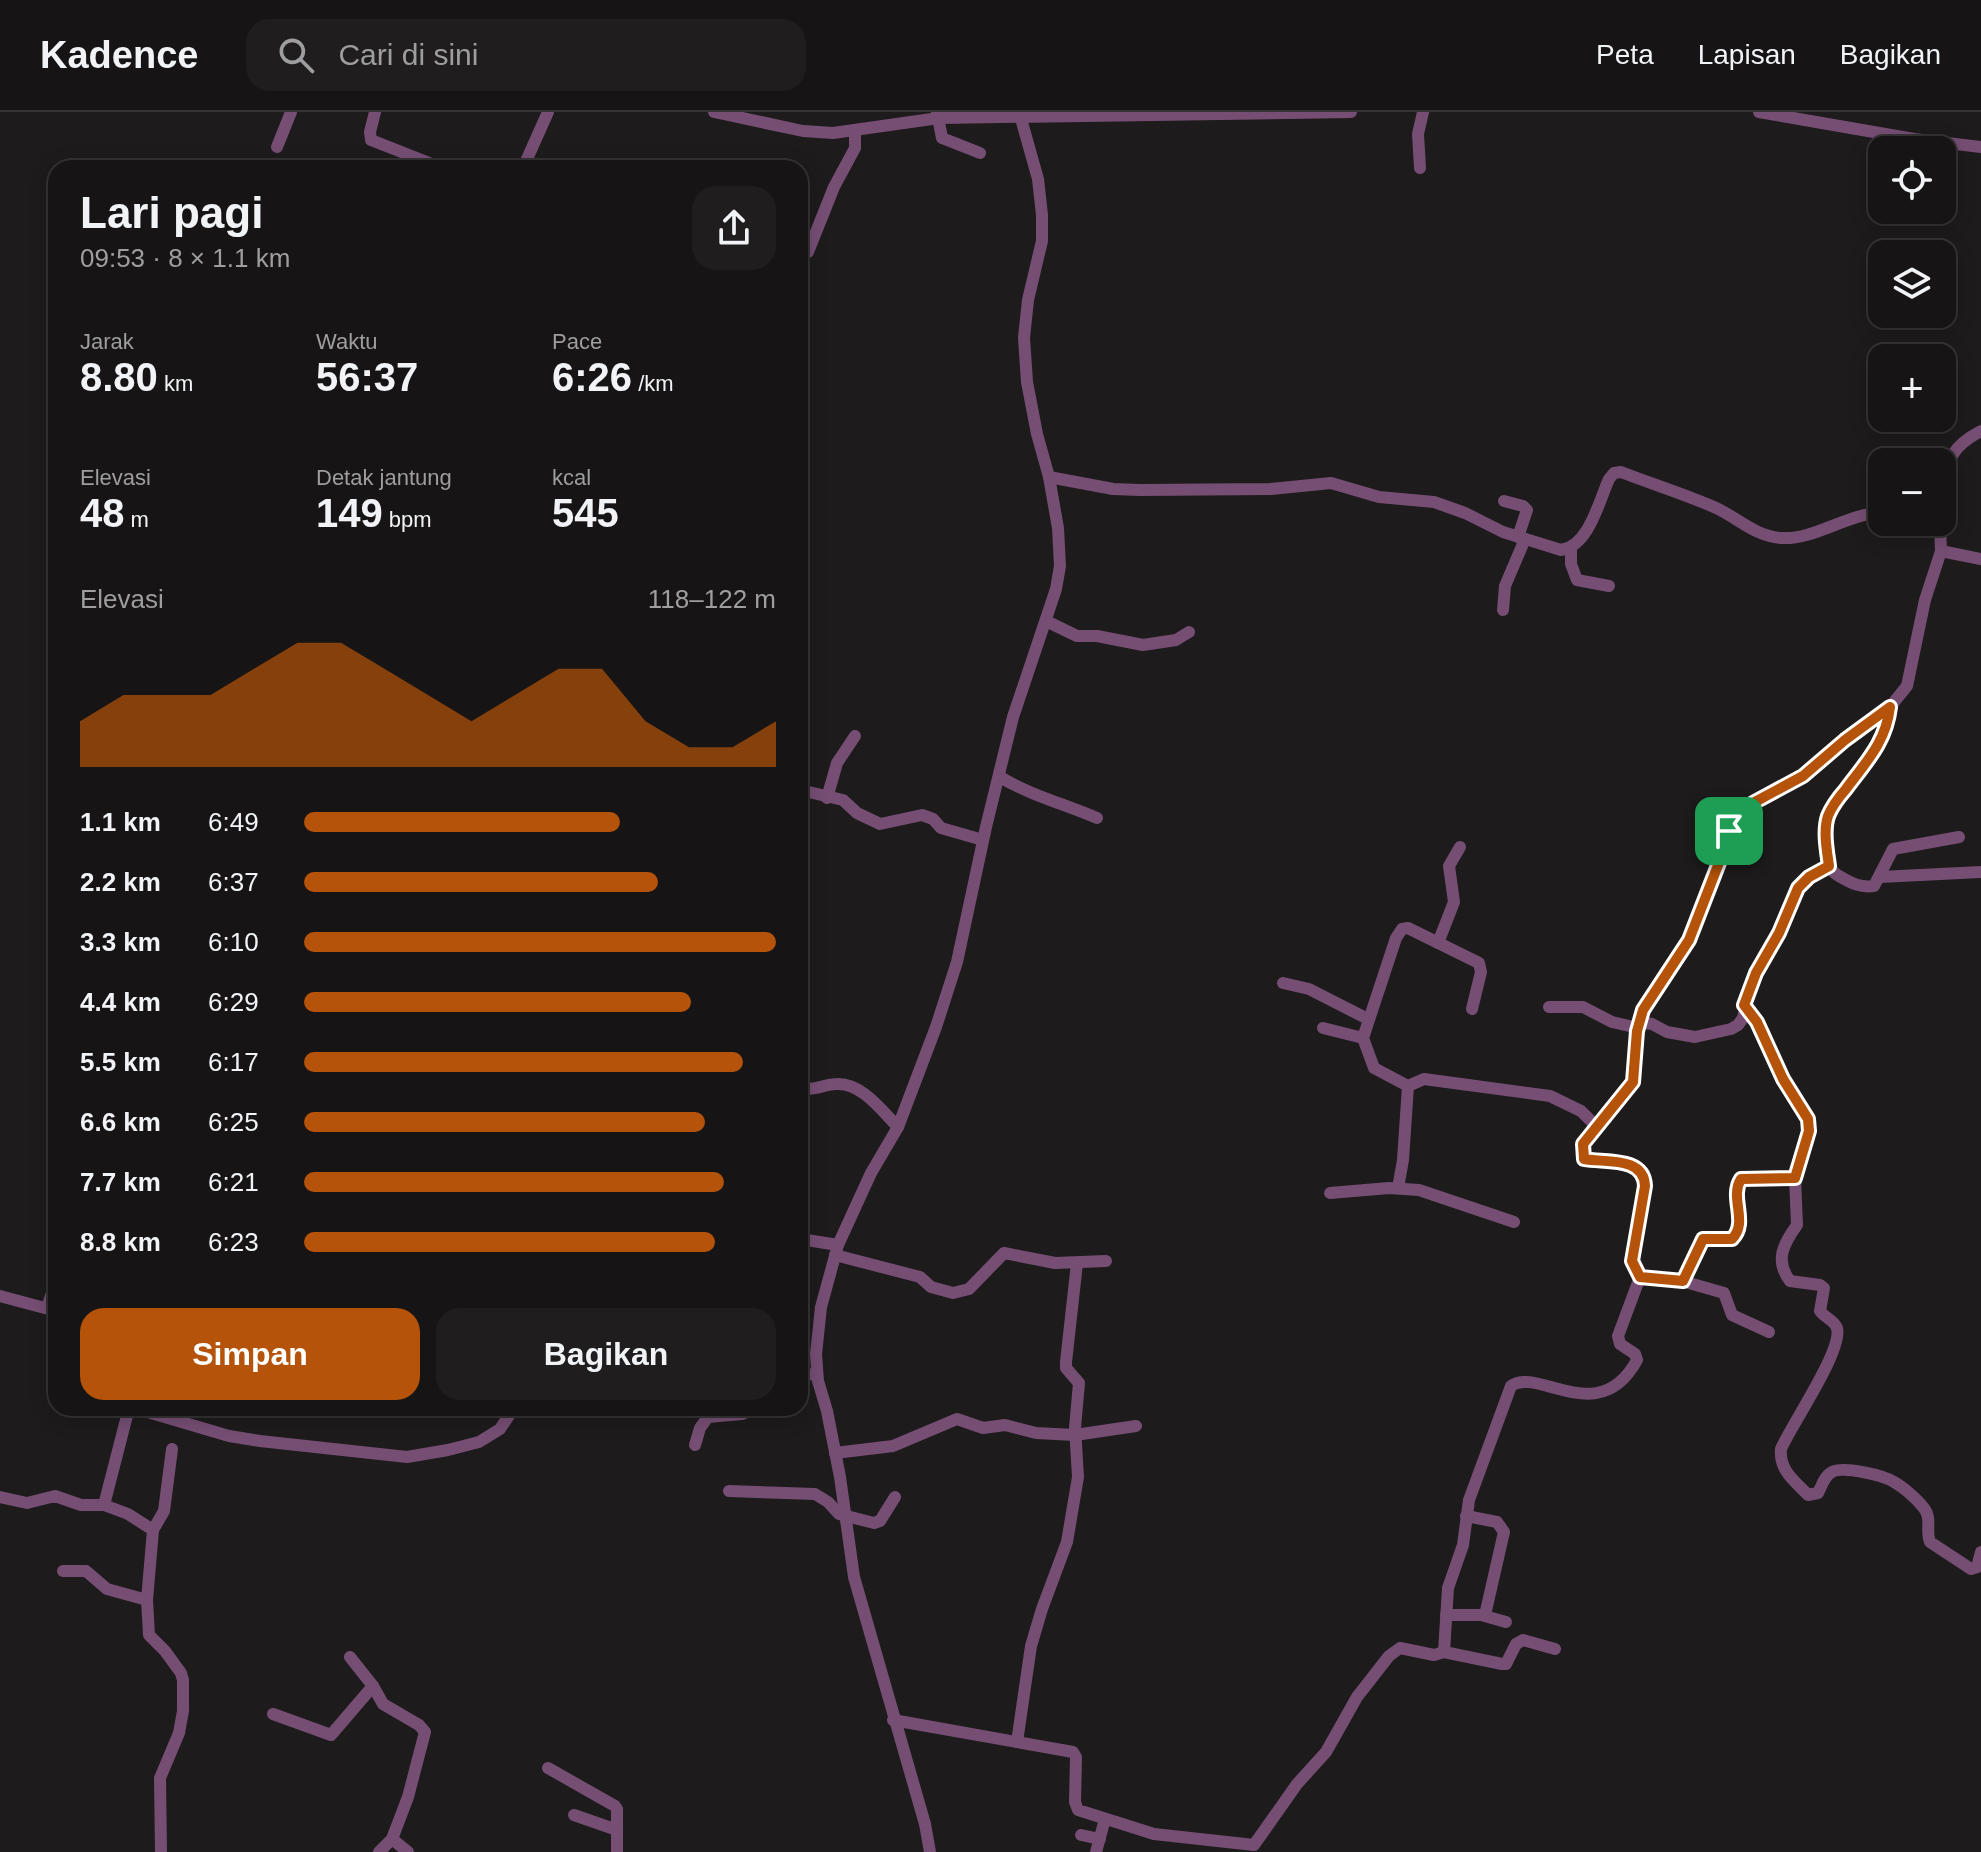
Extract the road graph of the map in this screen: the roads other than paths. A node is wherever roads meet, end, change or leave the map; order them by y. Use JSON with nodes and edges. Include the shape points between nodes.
{"nodes":[{"id":1,"x":291,"y":112,"type":"edge"},
{"id":2,"x":375,"y":112,"type":"edge"},
{"id":3,"x":548,"y":112,"type":"edge"},
{"id":4,"x":714,"y":112,"type":"edge"},
{"id":5,"x":1351,"y":112,"type":"edge"},
{"id":6,"x":1423,"y":112,"type":"edge"},
{"id":7,"x":1759,"y":112,"type":"edge"},
{"id":8,"x":938,"y":115,"type":"edge"},
{"id":9,"x":1020,"y":115,"type":"junction"},
{"id":10,"x":855,"y":131,"type":"junction"},
{"id":11,"x":277,"y":147,"type":"dead end"},
{"id":12,"x":1981,"y":147,"type":"edge"},
{"id":13,"x":980,"y":153,"type":"dead end"},
{"id":14,"x":422,"y":160,"type":"edge"},
{"id":15,"x":527,"y":160,"type":"edge"},
{"id":16,"x":1420,"y":168,"type":"dead end"},
{"id":17,"x":808,"y":252,"type":"dead end"},
{"id":18,"x":1981,"y":431,"type":"edge"},
{"id":19,"x":1955,"y":448,"type":"edge"},
{"id":20,"x":1049,"y":477,"type":"junction"},
{"id":21,"x":1504,"y":501,"type":"dead end"},
{"id":22,"x":1868,"y":514,"type":"edge"},
{"id":23,"x":1940,"y":536,"type":"edge"},
{"id":24,"x":1521,"y":538,"type":"junction"},
{"id":25,"x":1571,"y":549,"type":"junction"},
{"id":26,"x":1941,"y":551,"type":"junction"},
{"id":27,"x":1981,"y":559,"type":"edge"},
{"id":28,"x":1609,"y":586,"type":"dead end"},
{"id":29,"x":1503,"y":610,"type":"dead end"},
{"id":30,"x":1046,"y":621,"type":"junction"},
{"id":31,"x":1189,"y":632,"type":"dead end"},
{"id":32,"x":1890,"y":707,"type":"junction"},
{"id":33,"x":855,"y":736,"type":"dead end"},
{"id":34,"x":1000,"y":777,"type":"junction"},
{"id":35,"x":808,"y":792,"type":"edge"},
{"id":36,"x":827,"y":798,"type":"junction"},
{"id":37,"x":1097,"y":818,"type":"dead end"},
{"id":38,"x":1959,"y":837,"type":"dead end"},
{"id":39,"x":983,"y":840,"type":"junction"},
{"id":40,"x":1460,"y":847,"type":"dead end"},
{"id":41,"x":1829,"y":866,"type":"junction"},
{"id":42,"x":1981,"y":872,"type":"edge"},
{"id":43,"x":1880,"y":877,"type":"junction"},
{"id":44,"x":1438,"y":943,"type":"junction"},
{"id":45,"x":1283,"y":983,"type":"dead end"},
{"id":46,"x":1744,"y":1005,"type":"junction"},
{"id":47,"x":1549,"y":1007,"type":"dead end"},
{"id":48,"x":1472,"y":1009,"type":"dead end"},
{"id":49,"x":1368,"y":1019,"type":"junction"},
{"id":50,"x":1638,"y":1025,"type":"junction"},
{"id":51,"x":1323,"y":1028,"type":"dead end"},
{"id":52,"x":1363,"y":1038,"type":"junction"},
{"id":53,"x":1408,"y":1086,"type":"junction"},
{"id":54,"x":808,"y":1089,"type":"edge"},
{"id":55,"x":1596,"y":1126,"type":"junction"},
{"id":56,"x":898,"y":1127,"type":"junction"},
{"id":57,"x":1795,"y":1178,"type":"junction"},
{"id":58,"x":1398,"y":1188,"type":"junction"},
{"id":59,"x":1330,"y":1193,"type":"dead end"},
{"id":60,"x":1514,"y":1222,"type":"dead end"},
{"id":61,"x":808,"y":1241,"type":"edge"},
{"id":62,"x":836,"y":1250,"type":"junction"},
{"id":63,"x":1106,"y":1261,"type":"dead end"},
{"id":64,"x":1077,"y":1263,"type":"junction"},
{"id":65,"x":1640,"y":1277,"type":"junction"},
{"id":66,"x":1683,"y":1281,"type":"junction"},
{"id":67,"x":0,"y":1296,"type":"edge"},
{"id":68,"x":48,"y":1308,"type":"edge"},
{"id":69,"x":1769,"y":1332,"type":"dead end"},
{"id":70,"x":817,"y":1374,"type":"junction"},
{"id":71,"x":808,"y":1375,"type":"edge"},
{"id":72,"x":130,"y":1416,"type":"edge"},
{"id":73,"x":162,"y":1416,"type":"edge"},
{"id":74,"x":509,"y":1416,"type":"edge"},
{"id":75,"x":719,"y":1416,"type":"edge"},
{"id":76,"x":1136,"y":1426,"type":"dead end"},
{"id":77,"x":1075,"y":1435,"type":"junction"},
{"id":78,"x":695,"y":1445,"type":"dead end"},
{"id":79,"x":172,"y":1449,"type":"dead end"},
{"id":80,"x":835,"y":1453,"type":"junction"},
{"id":81,"x":729,"y":1491,"type":"dead end"},
{"id":82,"x":0,"y":1497,"type":"edge"},
{"id":83,"x":895,"y":1497,"type":"dead end"},
{"id":84,"x":104,"y":1505,"type":"junction"},
{"id":85,"x":846,"y":1516,"type":"junction"},
{"id":86,"x":1466,"y":1516,"type":"junction"},
{"id":87,"x":153,"y":1530,"type":"junction"},
{"id":88,"x":1981,"y":1552,"type":"edge"},
{"id":89,"x":63,"y":1571,"type":"dead end"},
{"id":90,"x":147,"y":1600,"type":"junction"},
{"id":91,"x":1446,"y":1615,"type":"junction"},
{"id":92,"x":1485,"y":1615,"type":"junction"},
{"id":93,"x":1506,"y":1622,"type":"dead end"},
{"id":94,"x":1555,"y":1649,"type":"dead end"},
{"id":95,"x":1444,"y":1652,"type":"junction"},
{"id":96,"x":350,"y":1657,"type":"dead end"},
{"id":97,"x":373,"y":1686,"type":"junction"},
{"id":98,"x":273,"y":1714,"type":"dead end"},
{"id":99,"x":893,"y":1720,"type":"junction"},
{"id":100,"x":1017,"y":1742,"type":"junction"},
{"id":101,"x":548,"y":1768,"type":"dead end"},
{"id":102,"x":574,"y":1815,"type":"dead end"},
{"id":103,"x":1105,"y":1819,"type":"junction"},
{"id":104,"x":617,"y":1830,"type":"junction"},
{"id":105,"x":1081,"y":1835,"type":"dead end"},
{"id":106,"x":392,"y":1839,"type":"junction"},
{"id":107,"x":1098,"y":1846,"type":"edge"},
{"id":108,"x":1190,"y":1846,"type":"edge"},
{"id":109,"x":1253,"y":1848,"type":"edge"},
{"id":110,"x":161,"y":1852,"type":"edge"},
{"id":111,"x":379,"y":1852,"type":"edge"},
{"id":112,"x":408,"y":1852,"type":"edge"},
{"id":113,"x":617,"y":1852,"type":"edge"},
{"id":114,"x":930,"y":1852,"type":"edge"}],
"edges":[{"from":1,"to":11,"type":"street"},
{"from":2,"to":14,"type":"street","via":[[371,140]]},
{"from":3,"to":15,"type":"street"},
{"from":4,"to":10,"type":"street","via":[[803,131]]},
{"from":5,"to":9,"type":"street"},
{"from":6,"to":16,"type":"street"},
{"from":7,"to":12,"type":"street"},
{"from":8,"to":9,"type":"street"},
{"from":8,"to":10,"type":"street"},
{"from":8,"to":13,"type":"street","via":[[945,142]]},
{"from":9,"to":20,"type":"street","via":[[1042,215],[1024,338],[1027,382]]},
{"from":10,"to":17,"type":"street","via":[[855,148]]},
{"from":18,"to":19,"type":"street"},
{"from":20,"to":24,"type":"street","via":[[1140,490],[1331,483],[1379,497],[1434,502]]},
{"from":20,"to":30,"type":"street","via":[[1060,566]]},
{"from":21,"to":24,"type":"street","via":[[1527,510]]},
{"from":22,"to":25,"type":"street","via":[[1781,538],[1621,472],[1609,479],[1582,539]]},
{"from":23,"to":26,"type":"street"},
{"from":24,"to":25,"type":"street"},
{"from":24,"to":29,"type":"street"},
{"from":25,"to":28,"type":"street","via":[[1577,580]]},
{"from":26,"to":27,"type":"street"},
{"from":26,"to":32,"type":"street","via":[[1925,600],[1911,676]]},
{"from":30,"to":31,"type":"street","via":[[1077,636],[1143,645],[1176,640]]},
{"from":30,"to":34,"type":"street","via":[[1013,717]]},
{"from":32,"to":41,"type":"street","via":[[1876,751],[1828,816]]},
{"from":32,"to":50,"type":"street","via":[[1803,776],[1753,803],[1736,819],[1689,940]]},
{"from":33,"to":36,"type":"street","via":[[837,763]]},
{"from":34,"to":37,"type":"street"},
{"from":34,"to":39,"type":"street"},
{"from":35,"to":36,"type":"street"},
{"from":36,"to":39,"type":"street","via":[[843,800],[880,824],[928,816],[941,828]]},
{"from":38,"to":43,"type":"street","via":[[1893,849]]},
{"from":39,"to":56,"type":"street","via":[[957,962]]},
{"from":40,"to":44,"type":"street","via":[[1449,866],[1454,902]]},
{"from":41,"to":43,"type":"street","via":[[1862,888],[1874,886]]},
{"from":41,"to":46,"type":"street","via":[[1798,888]]},
{"from":42,"to":43,"type":"street"},
{"from":44,"to":48,"type":"street","via":[[1479,963]]},
{"from":44,"to":49,"type":"street","via":[[1408,928],[1399,932]]},
{"from":45,"to":49,"type":"street","via":[[1309,989]]},
{"from":46,"to":50,"type":"street","via":[[1738,1025],[1702,1036]]},
{"from":46,"to":57,"type":"street","via":[[1808,1119]]},
{"from":47,"to":50,"type":"street","via":[[1583,1007],[1612,1022]]},
{"from":49,"to":52,"type":"street"},
{"from":50,"to":55,"type":"street","via":[[1633,1082]]},
{"from":51,"to":52,"type":"street"},
{"from":52,"to":53,"type":"street","via":[[1372,1067]]},
{"from":53,"to":55,"type":"street","via":[[1433,1080],[1550,1096],[1581,1111]]},
{"from":53,"to":58,"type":"street"},
{"from":54,"to":56,"type":"street","via":[[835,1083],[860,1090]]},
{"from":55,"to":65,"type":"street","via":[[1583,1144],[1584,1159],[1628,1164],[1641,1170],[1645,1180],[1632,1261]]},
{"from":56,"to":62,"type":"street"},
{"from":57,"to":66,"type":"street","via":[[1739,1180],[1738,1232],[1732,1239],[1703,1239]]},
{"from":57,"to":88,"type":"street","via":[[1797,1225],[1784,1245],[1783,1268],[1790,1281],[1824,1288],[1820,1311],[1837,1326],[1837,1333],[1821,1376],[1781,1449],[1784,1470],[1808,1495],[1818,1493],[1825,1478],[1838,1471],[1895,1482],[1924,1507],[1930,1542],[1971,1569],[1977,1567]]},
{"from":58,"to":59,"type":"street"},
{"from":58,"to":60,"type":"street"},
{"from":61,"to":62,"type":"street"},
{"from":62,"to":64,"type":"street","via":[[953,1293],[969,1289],[1004,1253]]},
{"from":62,"to":70,"type":"street","via":[[821,1307]]},
{"from":63,"to":64,"type":"street"},
{"from":64,"to":77,"type":"street","via":[[1066,1362],[1079,1383]]},
{"from":65,"to":66,"type":"street"},
{"from":65,"to":86,"type":"street","via":[[1618,1336],[1620,1344],[1636,1355],[1636,1363],[1598,1393],[1513,1383]]},
{"from":66,"to":69,"type":"street","via":[[1724,1293],[1732,1315]]},
{"from":67,"to":68,"type":"street"},
{"from":70,"to":71,"type":"street"},
{"from":70,"to":80,"type":"street"},
{"from":72,"to":84,"type":"street"},
{"from":73,"to":74,"type":"street","via":[[245,1438],[407,1457],[479,1442],[500,1429]]},
{"from":75,"to":78,"type":"street","via":[[708,1417]]},
{"from":76,"to":77,"type":"street"},
{"from":77,"to":80,"type":"street","via":[[1005,1425],[983,1428],[957,1419],[893,1446]]},
{"from":77,"to":100,"type":"street","via":[[1078,1477],[1067,1542],[1031,1646]]},
{"from":79,"to":87,"type":"street","via":[[164,1511]]},
{"from":80,"to":85,"type":"street"},
{"from":81,"to":85,"type":"street","via":[[815,1494]]},
{"from":82,"to":84,"type":"street","via":[[27,1503],[55,1496]]},
{"from":83,"to":85,"type":"street","via":[[877,1522]]},
{"from":84,"to":87,"type":"street"},
{"from":85,"to":99,"type":"street","via":[[854,1577]]},
{"from":86,"to":91,"type":"street"},
{"from":86,"to":92,"type":"street","via":[[1497,1522],[1504,1532]]},
{"from":87,"to":90,"type":"street"},
{"from":89,"to":90,"type":"street","via":[[86,1571],[107,1589]]},
{"from":90,"to":110,"type":"street","via":[[149,1635],[183,1680],[179,1733],[160,1778]]},
{"from":91,"to":92,"type":"street"},
{"from":91,"to":95,"type":"street"},
{"from":92,"to":93,"type":"street"},
{"from":94,"to":95,"type":"street","via":[[1523,1640],[1506,1664]]},
{"from":95,"to":109,"type":"street","via":[[1400,1648],[1389,1656],[1357,1697],[1326,1752]]},
{"from":96,"to":97,"type":"street"},
{"from":97,"to":98,"type":"street","via":[[331,1735]]},
{"from":97,"to":106,"type":"street","via":[[383,1704],[425,1732]]},
{"from":99,"to":100,"type":"street"},
{"from":99,"to":114,"type":"street"},
{"from":100,"to":103,"type":"street","via":[[1075,1754],[1075,1806]]},
{"from":101,"to":104,"type":"street","via":[[615,1806]]},
{"from":102,"to":104,"type":"street"},
{"from":103,"to":107,"type":"street"},
{"from":103,"to":108,"type":"street"},
{"from":104,"to":113,"type":"street"},
{"from":105,"to":107,"type":"street"},
{"from":106,"to":111,"type":"street"},
{"from":106,"to":112,"type":"street"},
{"from":108,"to":109,"type":"street"}]}
